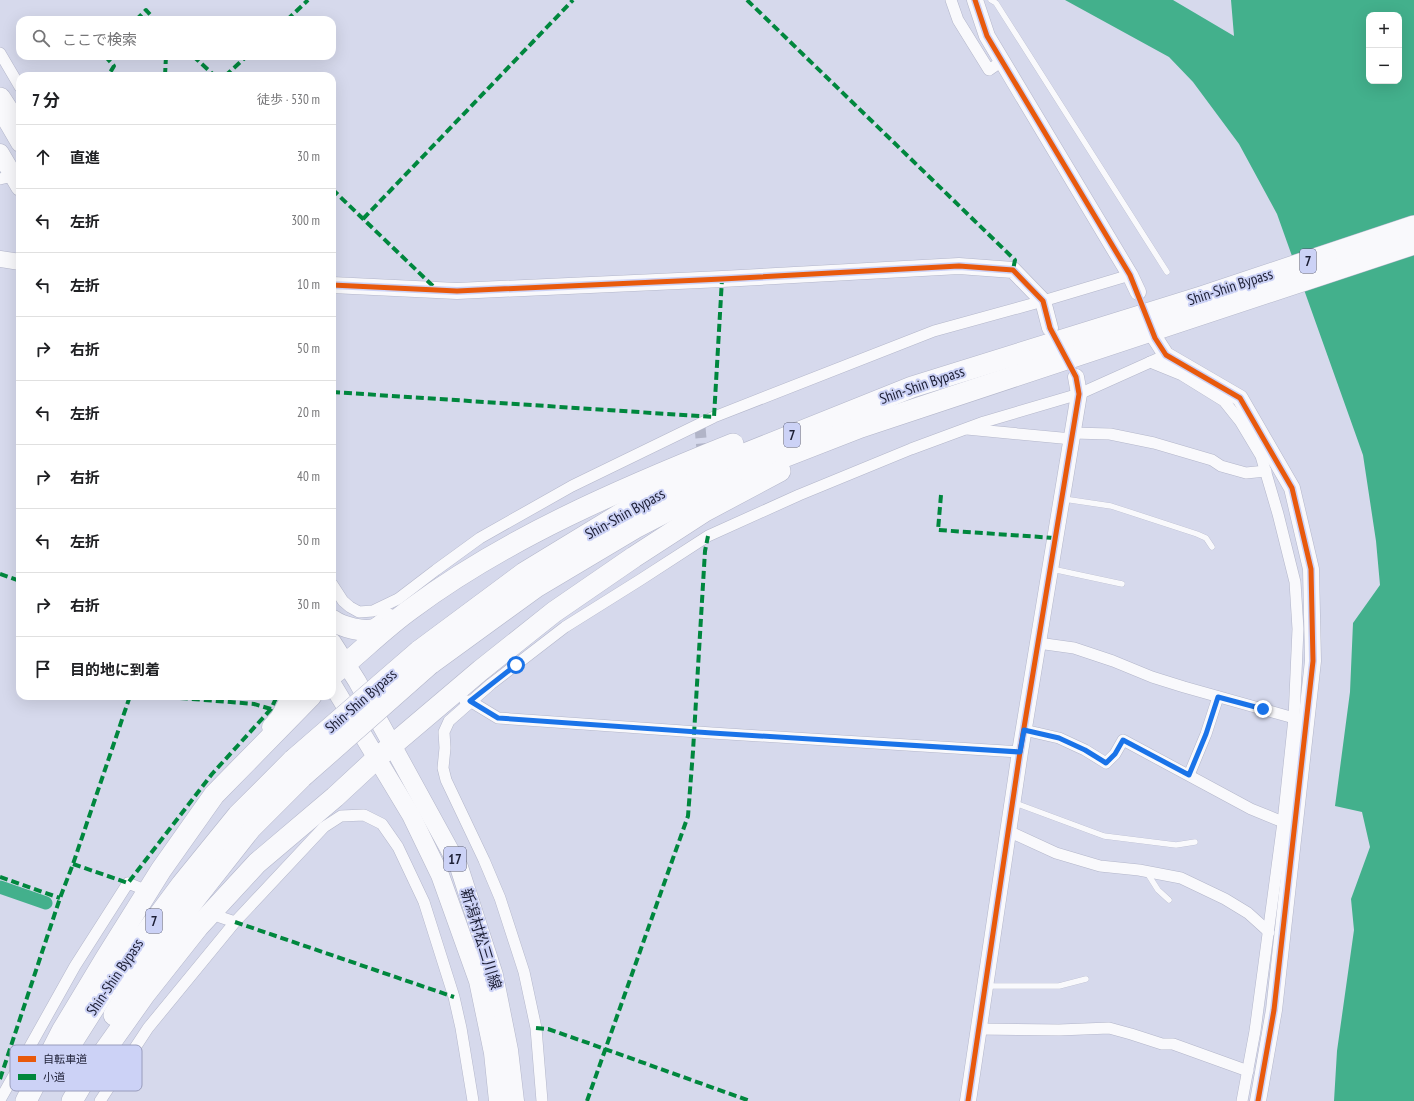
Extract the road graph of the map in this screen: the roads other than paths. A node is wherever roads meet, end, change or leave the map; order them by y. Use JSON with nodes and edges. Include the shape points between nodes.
{"nodes":[{"id":1,"x":951,"y":0,"type":"edge"},
{"id":2,"x":975,"y":0,"type":"edge"},
{"id":3,"x":991,"y":0,"type":"edge"},
{"id":4,"x":0,"y":53,"type":"edge"},
{"id":5,"x":1002,"y":61,"type":"junction"},
{"id":6,"x":16,"y":80,"type":"edge"},
{"id":7,"x":0,"y":98,"type":"edge"},
{"id":8,"x":0,"y":110,"type":"edge"},
{"id":9,"x":16,"y":123,"type":"edge"},
{"id":10,"x":16,"y":136,"type":"edge"},
{"id":11,"x":0,"y":153,"type":"edge"},
{"id":12,"x":11,"y":181,"type":"edge"},
{"id":13,"x":1414,"y":226,"type":"edge"},
{"id":14,"x":1414,"y":244,"type":"edge"},
{"id":15,"x":0,"y":259,"type":"edge"},
{"id":16,"x":16,"y":261,"type":"edge"},
{"id":17,"x":1166,"y":272,"type":"dead end"},
{"id":18,"x":1130,"y":275,"type":"junction"},
{"id":19,"x":336,"y":285,"type":"edge"},
{"id":20,"x":1138,"y":292,"type":"dead end"},
{"id":21,"x":1043,"y":301,"type":"junction"},
{"id":22,"x":1207,"y":304,"type":"junction"},
{"id":23,"x":1050,"y":328,"type":"dead end"},
{"id":24,"x":1155,"y":338,"type":"dead end"},
{"id":25,"x":1166,"y":355,"type":"junction"},
{"id":26,"x":1150,"y":362,"type":"junction"},
{"id":27,"x":1076,"y":377,"type":"dead end"},
{"id":28,"x":912,"y":387,"type":"junction"},
{"id":29,"x":1080,"y":394,"type":"junction"},
{"id":30,"x":714,"y":417,"type":"junction"},
{"id":31,"x":700,"y":427,"type":"dead end"},
{"id":32,"x":862,"y":427,"type":"junction"},
{"id":33,"x":965,"y":429,"type":"junction"},
{"id":34,"x":1072,"y":436,"type":"junction"},
{"id":35,"x":1266,"y":471,"type":"junction"},
{"id":36,"x":1062,"y":499,"type":"junction"},
{"id":37,"x":707,"y":522,"type":"dead end"},
{"id":38,"x":708,"y":536,"type":"junction"},
{"id":39,"x":1212,"y":547,"type":"dead end"},
{"id":40,"x":1050,"y":568,"type":"junction"},
{"id":41,"x":1122,"y":584,"type":"dead end"},
{"id":42,"x":336,"y":590,"type":"edge"},
{"id":43,"x":437,"y":591,"type":"junction"},
{"id":44,"x":403,"y":602,"type":"junction"},
{"id":45,"x":336,"y":622,"type":"edge"},
{"id":46,"x":1038,"y":643,"type":"junction"},
{"id":47,"x":336,"y":657,"type":"edge"},
{"id":48,"x":425,"y":658,"type":"junction"},
{"id":49,"x":339,"y":669,"type":"edge"},
{"id":50,"x":336,"y":691,"type":"edge"},
{"id":51,"x":1218,"y":697,"type":"junction"},
{"id":52,"x":446,"y":699,"type":"junction"},
{"id":53,"x":289,"y":700,"type":"edge"},
{"id":54,"x":307,"y":700,"type":"edge"},
{"id":55,"x":470,"y":701,"type":"junction"},
{"id":56,"x":1294,"y":718,"type":"junction"},
{"id":57,"x":1024,"y":730,"type":"junction"},
{"id":58,"x":393,"y":745,"type":"junction"},
{"id":59,"x":1020,"y":752,"type":"junction"},
{"id":60,"x":376,"y":759,"type":"junction"},
{"id":61,"x":297,"y":769,"type":"junction"},
{"id":62,"x":1189,"y":775,"type":"junction"},
{"id":63,"x":232,"y":776,"type":"junction"},
{"id":64,"x":1013,"y":802,"type":"junction"},
{"id":65,"x":338,"y":806,"type":"junction"},
{"id":66,"x":1283,"y":822,"type":"junction"},
{"id":67,"x":1008,"y":831,"type":"junction"},
{"id":68,"x":1194,"y":842,"type":"dead end"},
{"id":69,"x":1146,"y":871,"type":"junction"},
{"id":70,"x":144,"y":890,"type":"dead end"},
{"id":71,"x":1169,"y":900,"type":"dead end"},
{"id":72,"x":220,"y":917,"type":"dead end"},
{"id":73,"x":235,"y":922,"type":"junction"},
{"id":74,"x":1269,"y":932,"type":"junction"},
{"id":75,"x":1086,"y":979,"type":"dead end"},
{"id":76,"x":985,"y":986,"type":"junction"},
{"id":77,"x":979,"y":1029,"type":"junction"},
{"id":78,"x":31,"y":1045,"type":"edge"},
{"id":79,"x":55,"y":1045,"type":"edge"},
{"id":80,"x":71,"y":1045,"type":"edge"},
{"id":81,"x":95,"y":1045,"type":"edge"},
{"id":82,"x":109,"y":1045,"type":"edge"},
{"id":83,"x":137,"y":1045,"type":"edge"},
{"id":84,"x":1248,"y":1071,"type":"junction"},
{"id":85,"x":10,"y":1082,"type":"edge"},
{"id":86,"x":31,"y":1091,"type":"edge"},
{"id":87,"x":44,"y":1091,"type":"edge"},
{"id":88,"x":68,"y":1091,"type":"edge"},
{"id":89,"x":78,"y":1091,"type":"edge"},
{"id":90,"x":107,"y":1091,"type":"edge"},
{"id":91,"x":0,"y":1100,"type":"edge"},
{"id":92,"x":26,"y":1101,"type":"edge"},
{"id":93,"x":39,"y":1101,"type":"edge"},
{"id":94,"x":63,"y":1101,"type":"edge"},
{"id":95,"x":72,"y":1101,"type":"edge"},
{"id":96,"x":100,"y":1101,"type":"edge"},
{"id":97,"x":472,"y":1101,"type":"edge"},
{"id":98,"x":498,"y":1101,"type":"edge"},
{"id":99,"x":515,"y":1101,"type":"edge"},
{"id":100,"x":542,"y":1101,"type":"edge"},
{"id":101,"x":968,"y":1101,"type":"edge"},
{"id":102,"x":1242,"y":1101,"type":"edge"},
{"id":103,"x":1258,"y":1101,"type":"edge"}],
"edges":[{"from":1,"to":5,"type":"street","via":[[958,20],[989,70]]},
{"from":2,"to":5,"type":"street","via":[[987,36]]},
{"from":3,"to":17,"type":"lane","via":[[996,3]]},
{"from":4,"to":6,"type":"street"},
{"from":5,"to":18,"type":"street"},
{"from":7,"to":9,"type":"highway"},
{"from":8,"to":10,"type":"main road"},
{"from":11,"to":12,"type":"main road"},
{"from":13,"to":22,"type":"highway","name":"Shin-Shin Bypass","number":"7"},
{"from":14,"to":22,"type":"highway","name":"Shin-Shin Bypass","number":"7"},
{"from":15,"to":16,"type":"street"},
{"from":18,"to":20,"type":"street"},
{"from":18,"to":21,"type":"street"},
{"from":19,"to":21,"type":"street","via":[[464,291],[959,266],[1013,270]]},
{"from":21,"to":23,"type":"street"},
{"from":21,"to":30,"type":"street","via":[[934,331]]},
{"from":22,"to":28,"type":"highway","name":"Shin-Shin Bypass","number":"7"},
{"from":22,"to":32,"type":"highway","name":"Shin-Shin Bypass","number":"7"},
{"from":24,"to":25,"type":"street"},
{"from":25,"to":26,"type":"street"},
{"from":25,"to":103,"type":"street","via":[[1240,398],[1292,488],[1311,569],[1312,661],[1274,1010]]},
{"from":26,"to":29,"type":"street"},
{"from":26,"to":35,"type":"street","via":[[1182,375],[1224,401],[1240,421],[1261,456]]},
{"from":27,"to":29,"type":"street"},
{"from":28,"to":43,"type":"highway","via":[[768,430],[688,462],[604,499],[507,547]]},
{"from":28,"to":48,"type":"highway","name":"Shin-Shin Bypass","number":"7","via":[[726,461],[624,512],[524,573]]},
{"from":29,"to":33,"type":"street"},
{"from":29,"to":34,"type":"street"},
{"from":30,"to":31,"type":"street"},
{"from":30,"to":44,"type":"street","via":[[572,486],[480,538],[436,570]]},
{"from":32,"to":48,"type":"highway","name":"Shin-Shin Bypass","number":"7","via":[[735,476],[635,528]]},
{"from":32,"to":52,"type":"highway","via":[[705,511],[634,557],[554,612]]},
{"from":33,"to":34,"type":"street"},
{"from":33,"to":38,"type":"street","via":[[799,495]]},
{"from":34,"to":35,"type":"street","via":[[1110,434],[1154,443],[1246,473]]},
{"from":34,"to":36,"type":"street"},
{"from":35,"to":56,"type":"street","via":[[1295,582],[1298,629]]},
{"from":36,"to":39,"type":"lane","via":[[1111,506],[1135,513],[1197,534],[1206,538]]},
{"from":36,"to":40,"type":"street"},
{"from":37,"to":38,"type":"street"},
{"from":38,"to":55,"type":"street","via":[[565,627]]},
{"from":40,"to":41,"type":"lane"},
{"from":40,"to":46,"type":"street"},
{"from":42,"to":44,"type":"street","via":[[343,601],[359,612],[373,611]]},
{"from":43,"to":44,"type":"highway"},
{"from":43,"to":49,"type":"highway","via":[[410,609]]},
{"from":44,"to":45,"type":"highway","via":[[376,629],[349,628]]},
{"from":46,"to":51,"type":"street","via":[[1074,648]]},
{"from":46,"to":57,"type":"street"},
{"from":47,"to":49,"type":"main road","name":"新潟村松三川線","number":"17"},
{"from":48,"to":61,"type":"highway","name":"Shin-Shin Bypass","number":"7","bridge":true},
{"from":49,"to":58,"type":"main road","name":"新潟村松三川線","number":"17"},
{"from":50,"to":60,"type":"main road","name":"新潟村松三川線","number":"17"},
{"from":51,"to":56,"type":"street"},
{"from":51,"to":62,"type":"street"},
{"from":52,"to":55,"type":"street"},
{"from":52,"to":58,"type":"highway"},
{"from":53,"to":63,"type":"main road","via":[[279,718]]},
{"from":54,"to":63,"type":"highway"},
{"from":55,"to":59,"type":"street","via":[[498,718]]},
{"from":55,"to":100,"type":"street","via":[[449,721],[444,732],[443,768],[446,780],[500,898],[524,972],[536,1028]]},
{"from":56,"to":66,"type":"street"},
{"from":57,"to":59,"type":"street"},
{"from":57,"to":62,"type":"street","via":[[1059,738],[1106,763],[1123,740]]},
{"from":58,"to":60,"type":"highway"},
{"from":58,"to":99,"type":"main road","name":"新潟村松三川線","number":"17","via":[[459,867],[494,975],[509,1050]]},
{"from":59,"to":64,"type":"street"},
{"from":60,"to":65,"type":"highway"},
{"from":60,"to":98,"type":"main road","name":"新潟村松三川線","number":"17","via":[[411,815],[440,876],[478,981],[494,1053]]},
{"from":61,"to":80,"type":"highway","name":"Shin-Shin Bypass","number":"7","via":[[238,815],[182,884],[118,970]]},
{"from":61,"to":81,"type":"highway","name":"Shin-Shin Bypass","number":"7","via":[[190,906],[133,984]]},
{"from":62,"to":66,"type":"street","via":[[1250,809]]},
{"from":63,"to":79,"type":"highway","via":[[214,795],[161,870]]},
{"from":64,"to":67,"type":"street"},
{"from":64,"to":68,"type":"lane","via":[[1104,836],[1176,845]]},
{"from":65,"to":73,"type":"street","via":[[324,827]]},
{"from":65,"to":82,"type":"highway","via":[[257,863],[198,927]]},
{"from":65,"to":97,"type":"street","via":[[382,824],[398,847],[424,902],[454,997]]},
{"from":66,"to":74,"type":"street"},
{"from":67,"to":69,"type":"street","via":[[1056,853],[1100,866]]},
{"from":67,"to":76,"type":"street"},
{"from":69,"to":71,"type":"lane","via":[[1158,890]]},
{"from":69,"to":74,"type":"street","via":[[1181,878],[1225,899],[1248,913]]},
{"from":70,"to":78,"type":"street","via":[[128,883],[75,966]]},
{"from":72,"to":73,"type":"street"},
{"from":73,"to":83,"type":"street"},
{"from":74,"to":84,"type":"street"},
{"from":75,"to":76,"type":"lane","via":[[1059,986]]},
{"from":76,"to":77,"type":"street"},
{"from":77,"to":84,"type":"street","via":[[1109,1028],[1162,1044],[1173,1044]]},
{"from":77,"to":101,"type":"street"},
{"from":84,"to":102,"type":"street"},
{"from":85,"to":91,"type":"street"},
{"from":86,"to":92,"type":"highway"},
{"from":87,"to":93,"type":"highway","name":"Shin-Shin Bypass","number":"7"},
{"from":88,"to":94,"type":"highway","name":"Shin-Shin Bypass","number":"7"},
{"from":89,"to":95,"type":"highway"},
{"from":90,"to":96,"type":"street"}]}
